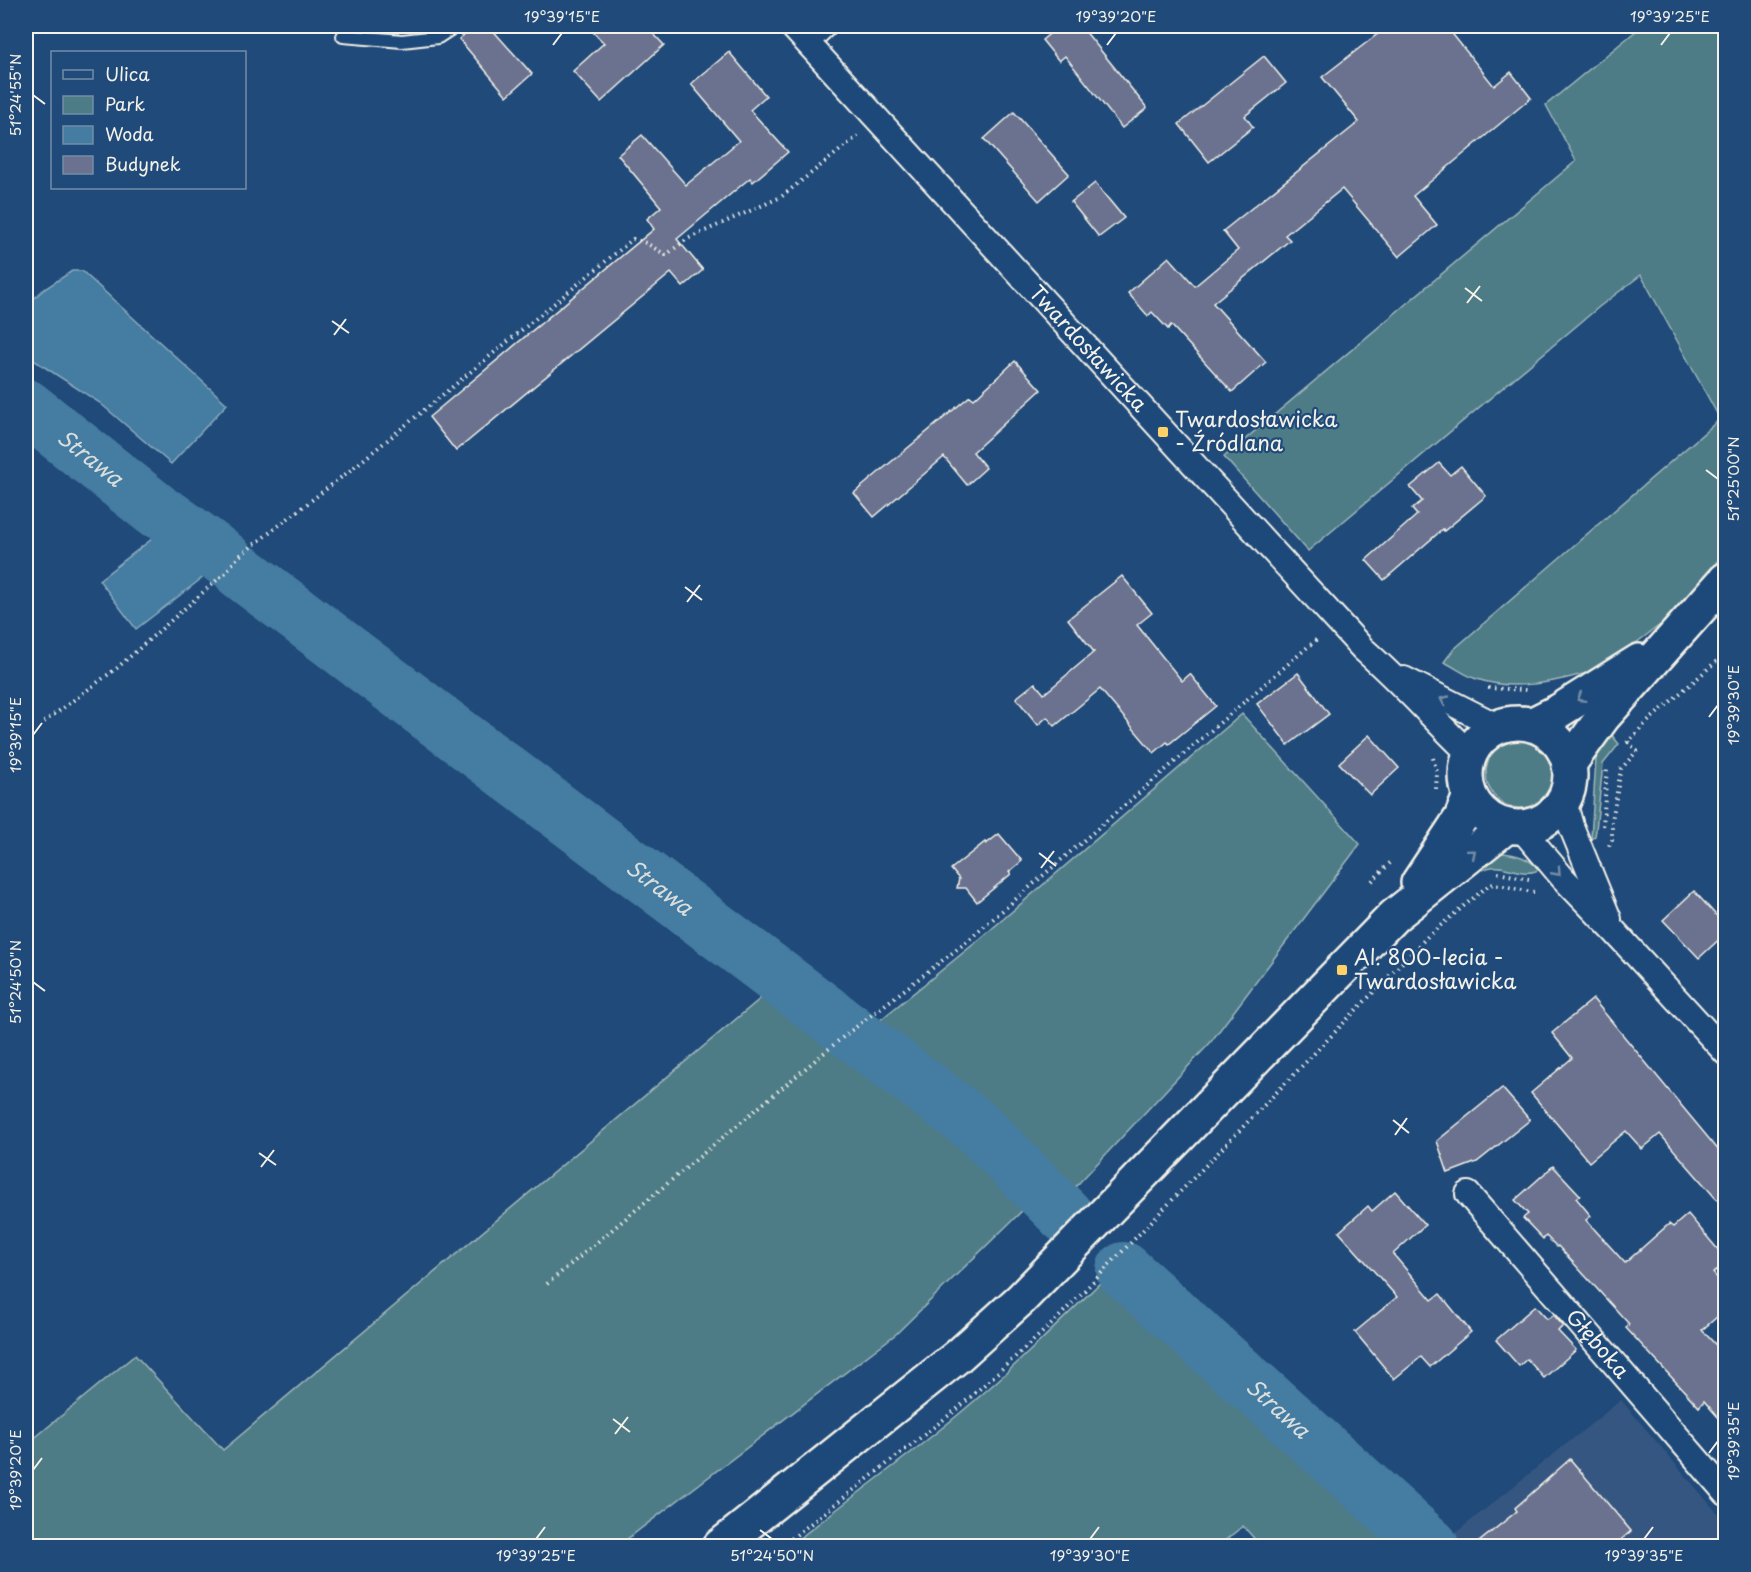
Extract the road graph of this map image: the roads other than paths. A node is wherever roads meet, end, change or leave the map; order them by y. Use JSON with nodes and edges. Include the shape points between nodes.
{"nodes":[{"id":1,"x":455,"y":26,"type":"edge"},
{"id":2,"x":792,"y":26,"type":"edge"},
{"id":3,"x":832,"y":26,"type":"edge"},
{"id":4,"x":344,"y":36,"type":"dead end"},
{"id":5,"x":811,"y":46,"type":"junction"},
{"id":6,"x":1725,"y":579,"type":"edge"},
{"id":7,"x":1681,"y":629,"type":"junction"},
{"id":8,"x":1386,"y":670,"type":"junction"},
{"id":9,"x":1533,"y":724,"type":"junction"},
{"id":10,"x":1497,"y":726,"type":"junction"},
{"id":11,"x":1470,"y":754,"type":"junction"},
{"id":12,"x":1569,"y":764,"type":"junction"},
{"id":13,"x":1470,"y":796,"type":"junction"},
{"id":14,"x":1564,"y":801,"type":"junction"},
{"id":15,"x":1514,"y":826,"type":"junction"},
{"id":16,"x":1394,"y":916,"type":"junction"},
{"id":17,"x":1615,"y":932,"type":"junction"},
{"id":18,"x":1725,"y":1053,"type":"edge"},
{"id":19,"x":1468,"y":1194,"type":"dead end"},
{"id":20,"x":1725,"y":1493,"type":"edge"},
{"id":21,"x":720,"y":1546,"type":"edge"}],
"edges":[{"from":1,"to":4,"type":"lane","via":[[438,37],[402,41]]},
{"from":2,"to":5,"type":"street","name":"Twardosławicka"},
{"from":3,"to":5,"type":"lane"},
{"from":5,"to":8,"type":"street","name":"Twardosławicka"},
{"from":6,"to":7,"type":"street"},
{"from":7,"to":9,"type":"street","one_way":true,"via":[[1634,664]]},
{"from":7,"to":12,"type":"street","via":[[1604,717]]},
{"from":10,"to":8,"type":"street","name":"Twardosławicka","one_way":true},
{"from":8,"to":11,"type":"street","name":"Twardosławicka"},
{"from":9,"to":10,"type":"street"},
{"from":9,"to":12,"type":"street","via":[[1559,742]]},
{"from":10,"to":11,"type":"street","via":[[1476,742]]},
{"from":11,"to":13,"type":"street","via":[[1466,775]]},
{"from":12,"to":14,"type":"street"},
{"from":13,"to":15,"type":"street","via":[[1492,820]]},
{"from":13,"to":16,"type":"street","via":[[1447,841]]},
{"from":14,"to":15,"type":"street","via":[[1545,820]]},
{"from":14,"to":17,"type":"street"},
{"from":16,"to":15,"type":"street","one_way":true},
{"from":15,"to":17,"type":"street","one_way":true},
{"from":16,"to":21,"type":"street","via":[[1021,1299],[958,1356]]},
{"from":17,"to":18,"type":"street"},
{"from":19,"to":20,"type":"street","name":"Głęboka"}]}
